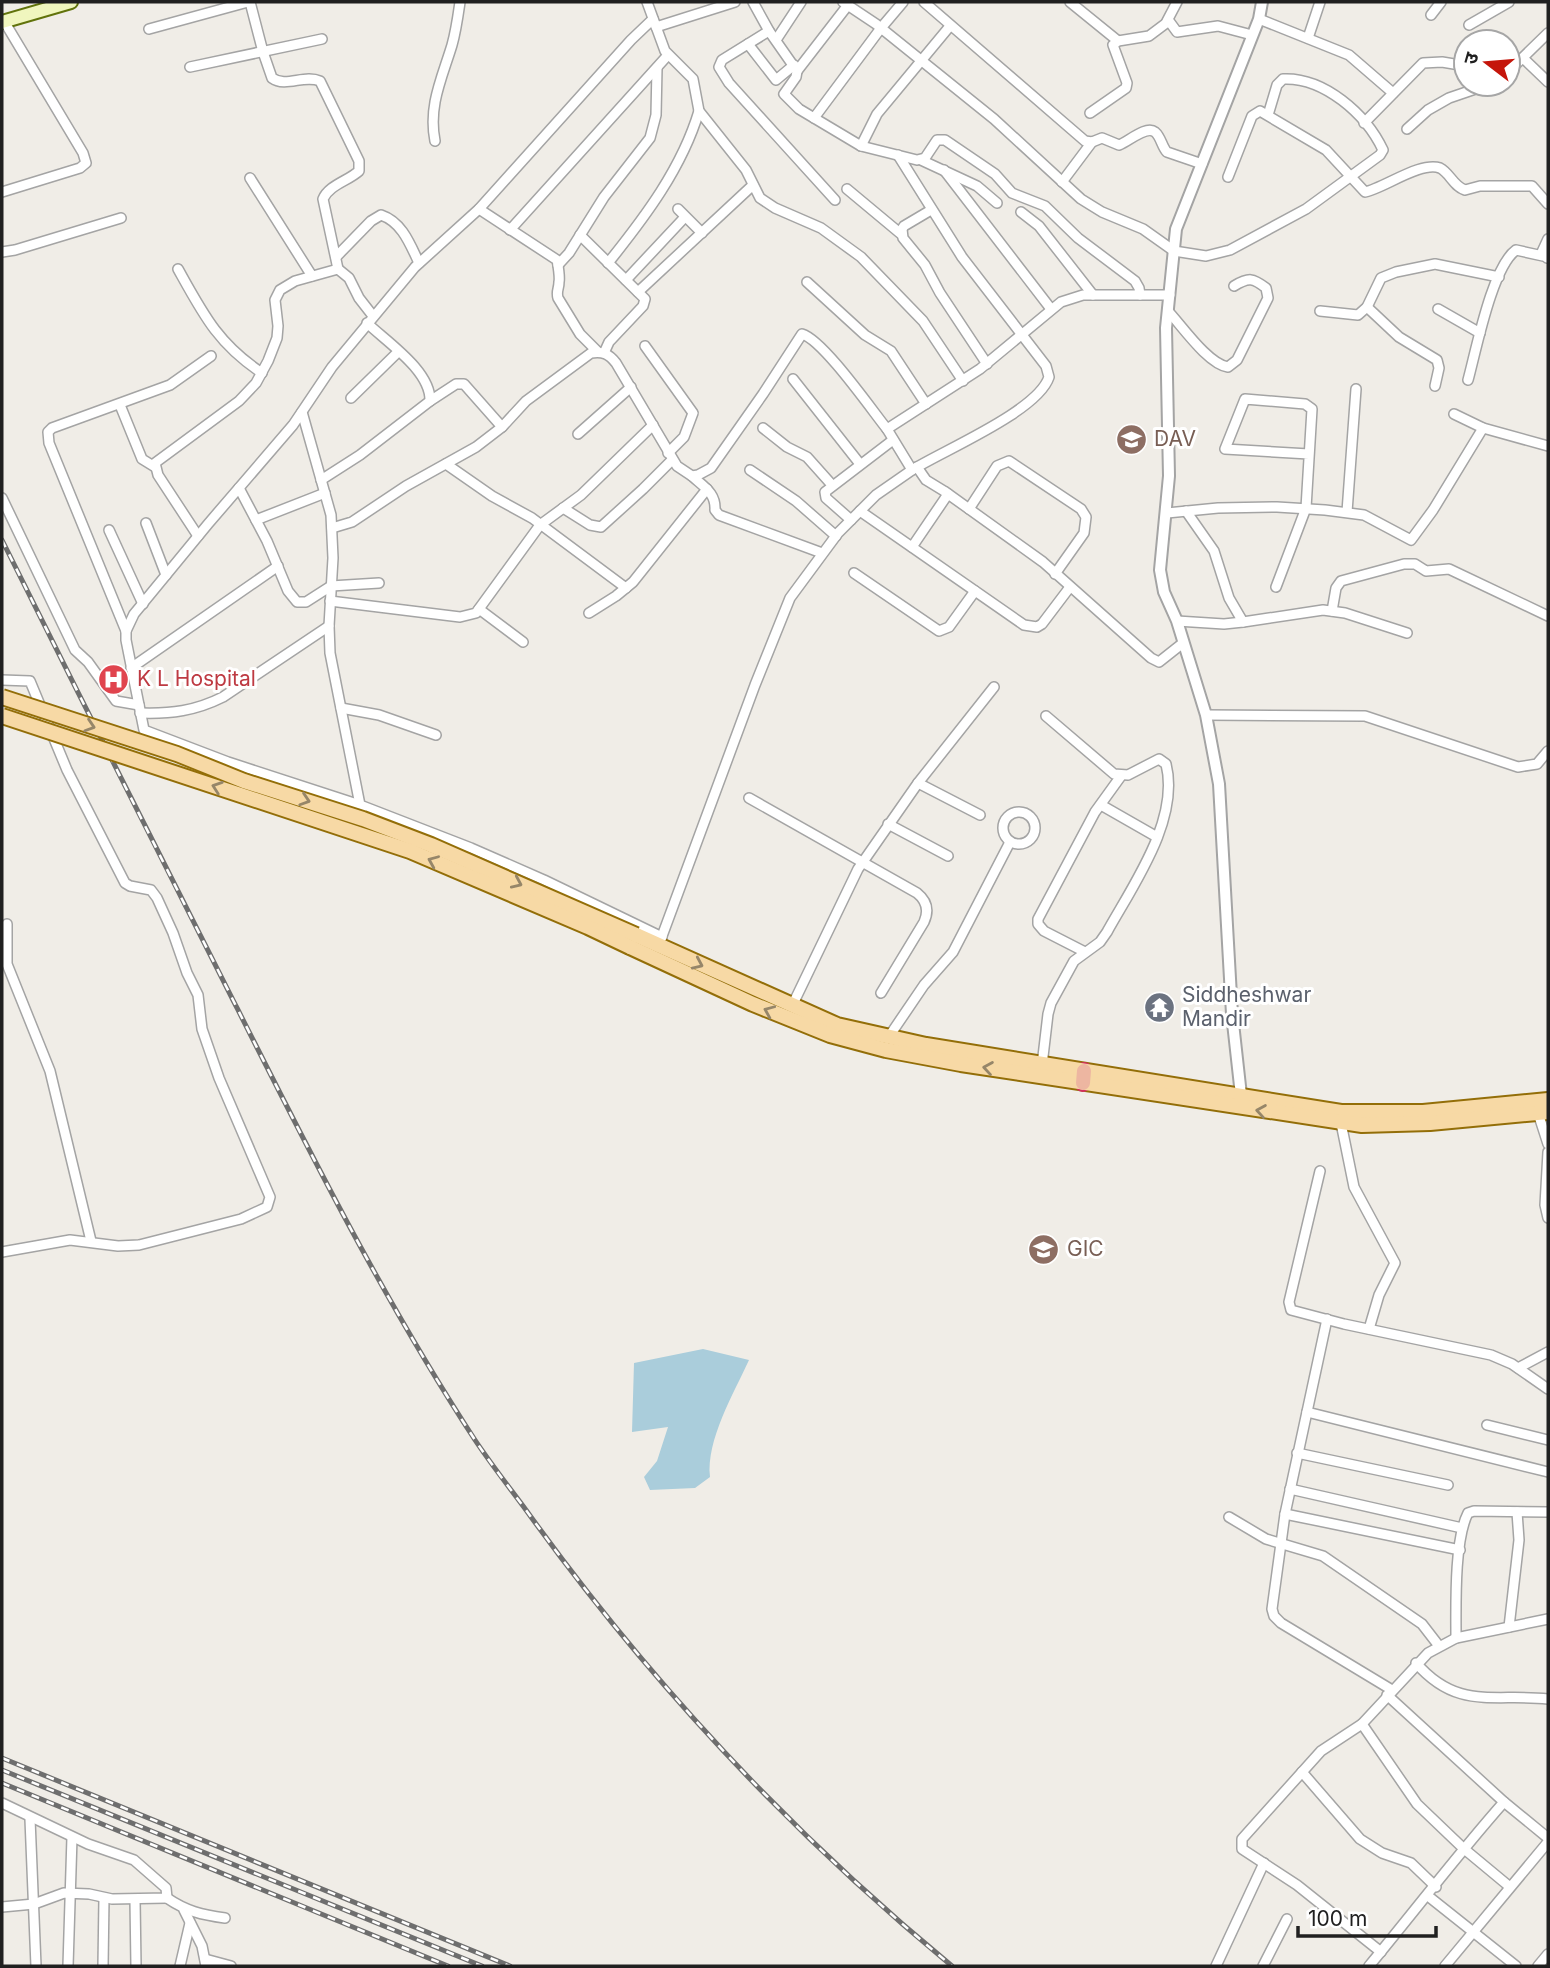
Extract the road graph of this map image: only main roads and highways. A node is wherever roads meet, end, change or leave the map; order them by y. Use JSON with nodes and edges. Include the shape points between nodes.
{"nodes":[{"id":1,"x":71,"y":2,"type":"edge"},
{"id":2,"x":3,"y":22,"type":"edge"},
{"id":3,"x":2,"y":697,"type":"edge"},
{"id":4,"x":2,"y":716,"type":"edge"},
{"id":5,"x":633,"y":941,"type":"junction"},
{"id":6,"x":658,"y":947,"type":"junction"},
{"id":7,"x":1083,"y":1077,"type":"junction"},
{"id":8,"x":1548,"y":1100,"type":"edge"},
{"id":9,"x":1543,"y":1113,"type":"edge"}],
"edges":[{"from":1,"to":2,"type":"main road"},
{"from":3,"to":5,"type":"main road","one_way":true,"bridge":true,"via":[[430,845]]},
{"from":5,"to":4,"type":"main road","one_way":true,"bridge":true,"via":[[588,927],[410,851]]},
{"from":5,"to":6,"type":"main road"},
{"from":6,"to":7,"type":"main road","one_way":true,"via":[[837,1025]]},
{"from":7,"to":6,"type":"main road","one_way":true,"via":[[961,1064],[854,1042],[798,1023]]},
{"from":7,"to":8,"type":"main road","via":[[1341,1112],[1423,1112]]},
{"from":9,"to":7,"type":"main road","one_way":true,"via":[[1394,1125],[1341,1124]]}]}
